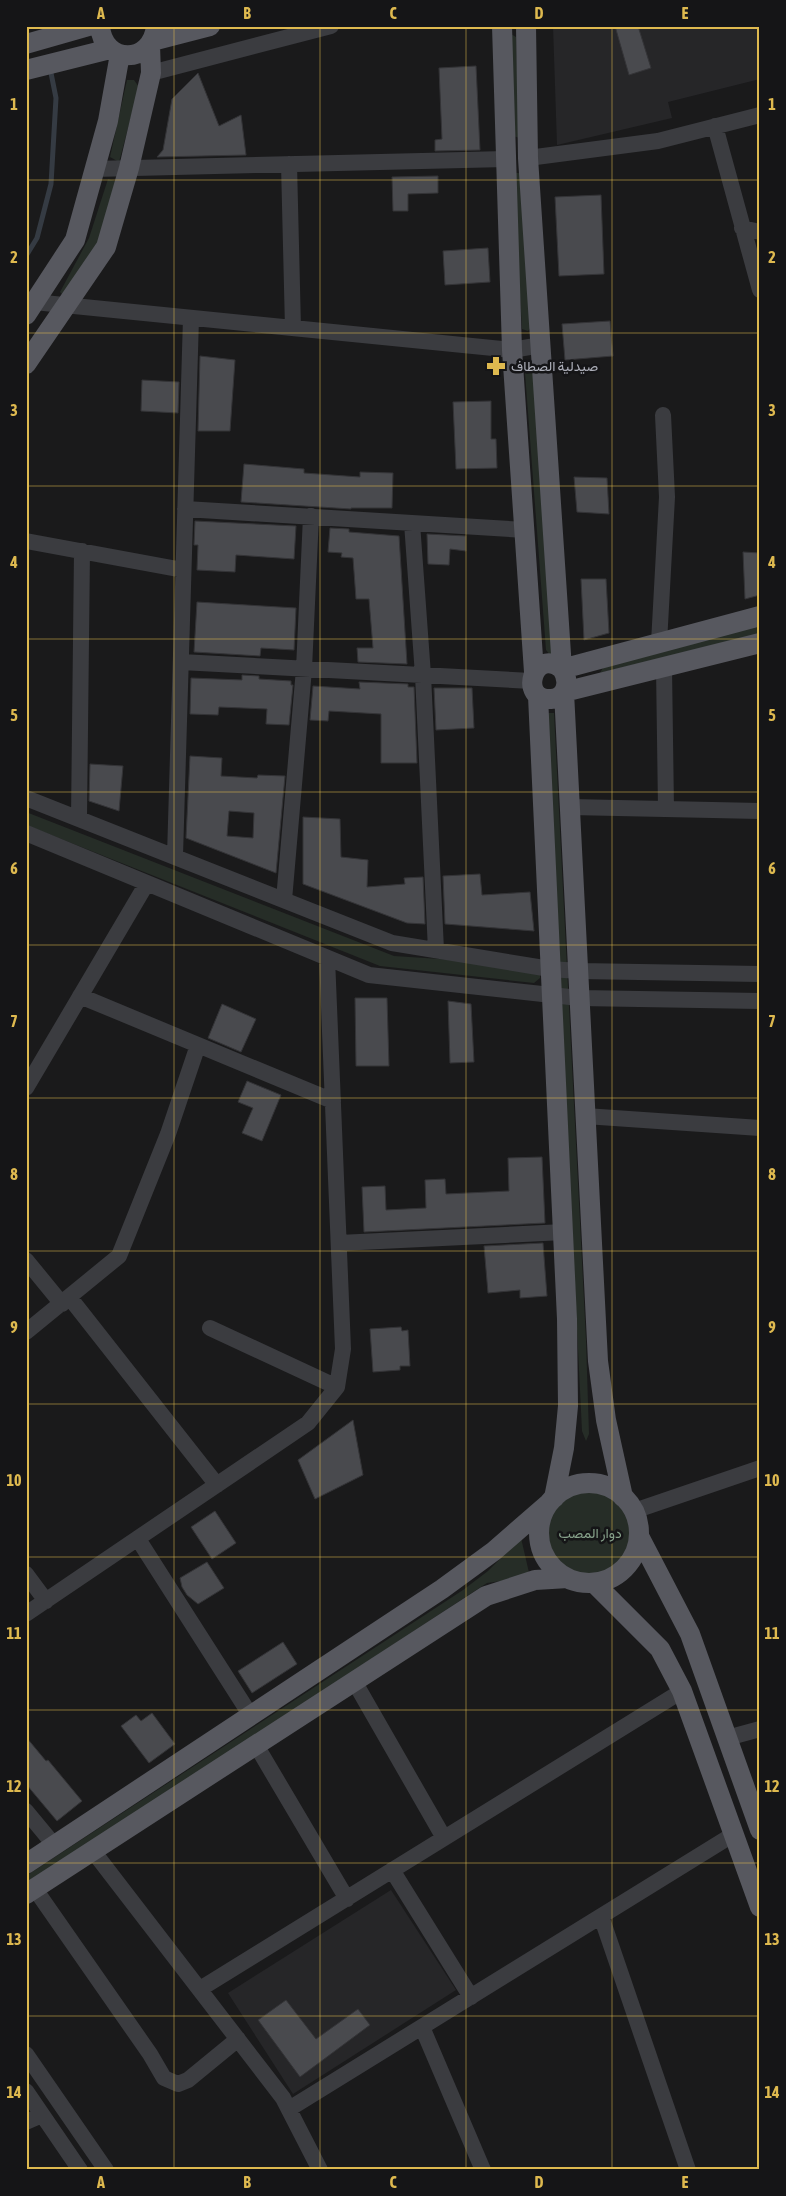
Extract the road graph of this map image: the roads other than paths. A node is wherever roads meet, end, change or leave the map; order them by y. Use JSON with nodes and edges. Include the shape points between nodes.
{"nodes":[{"id":1,"x":89,"y":26,"type":"edge"},
{"id":2,"x":100,"y":26,"type":"edge"},
{"id":3,"x":210,"y":26,"type":"edge"},
{"id":4,"x":331,"y":26,"type":"edge"},
{"id":5,"x":502,"y":26,"type":"edge"},
{"id":6,"x":526,"y":26,"type":"edge"},
{"id":7,"x":153,"y":37,"type":"edge"},
{"id":8,"x":26,"y":44,"type":"edge"},
{"id":9,"x":115,"y":52,"type":"junction"},
{"id":10,"x":26,"y":70,"type":"edge"},
{"id":11,"x":151,"y":73,"type":"junction"},
{"id":12,"x":760,"y":115,"type":"edge"},
{"id":13,"x":715,"y":126,"type":"junction"},
{"id":14,"x":528,"y":158,"type":"junction"},
{"id":15,"x":506,"y":159,"type":"junction"},
{"id":16,"x":289,"y":164,"type":"junction"},
{"id":17,"x":129,"y":168,"type":"junction"},
{"id":18,"x":94,"y":169,"type":"junction"},
{"id":19,"x":742,"y":228,"type":"junction"},
{"id":20,"x":760,"y":232,"type":"edge"},
{"id":21,"x":760,"y":290,"type":"edge"},
{"id":22,"x":66,"y":305,"type":"junction"},
{"id":23,"x":30,"y":308,"type":"edge"},
{"id":24,"x":191,"y":318,"type":"junction"},
{"id":25,"x":293,"y":328,"type":"junction"},
{"id":26,"x":542,"y":345,"type":"junction"},
{"id":27,"x":512,"y":350,"type":"junction"},
{"id":28,"x":26,"y":364,"type":"edge"},
{"id":29,"x":663,"y":415,"type":"dead end"},
{"id":30,"x":186,"y":509,"type":"junction"},
{"id":31,"x":311,"y":516,"type":"junction"},
{"id":32,"x":412,"y":523,"type":"junction"},
{"id":33,"x":525,"y":530,"type":"junction"},
{"id":34,"x":26,"y":541,"type":"edge"},
{"id":35,"x":82,"y":551,"type":"junction"},
{"id":36,"x":183,"y":570,"type":"junction"},
{"id":37,"x":760,"y":616,"type":"edge"},
{"id":38,"x":659,"y":643,"type":"junction"},
{"id":39,"x":760,"y":643,"type":"edge"},
{"id":40,"x":181,"y":662,"type":"junction"},
{"id":41,"x":664,"y":667,"type":"junction"},
{"id":42,"x":304,"y":669,"type":"junction"},
{"id":43,"x":562,"y":669,"type":"junction"},
{"id":44,"x":423,"y":675,"type":"junction"},
{"id":45,"x":535,"y":683,"type":"junction"},
{"id":46,"x":564,"y":692,"type":"junction"},
{"id":47,"x":26,"y":798,"type":"edge"},
{"id":48,"x":570,"y":807,"type":"junction"},
{"id":49,"x":666,"y":809,"type":"junction"},
{"id":50,"x":760,"y":811,"type":"edge"},
{"id":51,"x":78,"y":818,"type":"junction"},
{"id":52,"x":26,"y":833,"type":"edge"},
{"id":53,"x":174,"y":856,"type":"junction"},
{"id":54,"x":147,"y":883,"type":"junction"},
{"id":55,"x":284,"y":900,"type":"junction"},
{"id":56,"x":436,"y":950,"type":"junction"},
{"id":57,"x":327,"y":958,"type":"junction"},
{"id":58,"x":550,"y":969,"type":"junction"},
{"id":59,"x":579,"y":971,"type":"junction"},
{"id":60,"x":760,"y":974,"type":"edge"},
{"id":61,"x":80,"y":996,"type":"junction"},
{"id":62,"x":552,"y":996,"type":"junction"},
{"id":63,"x":580,"y":998,"type":"junction"},
{"id":64,"x":760,"y":1002,"type":"edge"},
{"id":65,"x":198,"y":1044,"type":"junction"},
{"id":66,"x":26,"y":1088,"type":"edge"},
{"id":67,"x":332,"y":1101,"type":"junction"},
{"id":68,"x":585,"y":1116,"type":"junction"},
{"id":69,"x":760,"y":1128,"type":"edge"},
{"id":70,"x":564,"y":1232,"type":"junction"},
{"id":71,"x":339,"y":1244,"type":"junction"},
{"id":72,"x":26,"y":1260,"type":"edge"},
{"id":73,"x":66,"y":1301,"type":"junction"},
{"id":74,"x":210,"y":1328,"type":"dead end"},
{"id":75,"x":26,"y":1332,"type":"edge"},
{"id":76,"x":337,"y":1387,"type":"junction"},
{"id":77,"x":760,"y":1468,"type":"edge"},
{"id":78,"x":217,"y":1485,"type":"junction"},
{"id":79,"x":551,"y":1501,"type":"junction"},
{"id":80,"x":629,"y":1504,"type":"junction"},
{"id":81,"x":639,"y":1536,"type":"junction"},
{"id":82,"x":138,"y":1539,"type":"junction"},
{"id":83,"x":26,"y":1574,"type":"edge"},
{"id":84,"x":568,"y":1578,"type":"junction"},
{"id":85,"x":594,"y":1583,"type":"junction"},
{"id":86,"x":46,"y":1601,"type":"junction"},
{"id":87,"x":26,"y":1614,"type":"edge"},
{"id":88,"x":354,"y":1681,"type":"junction"},
{"id":89,"x":682,"y":1691,"type":"junction"},
{"id":90,"x":250,"y":1716,"type":"junction"},
{"id":91,"x":760,"y":1729,"type":"edge"},
{"id":92,"x":727,"y":1738,"type":"junction"},
{"id":93,"x":256,"y":1745,"type":"junction"},
{"id":94,"x":26,"y":1811,"type":"edge"},
{"id":95,"x":760,"y":1830,"type":"edge"},
{"id":96,"x":734,"y":1834,"type":"junction"},
{"id":97,"x":444,"y":1838,"type":"junction"},
{"id":98,"x":55,"y":1846,"type":"junction"},
{"id":99,"x":93,"y":1851,"type":"junction"},
{"id":100,"x":26,"y":1864,"type":"edge"},
{"id":101,"x":392,"y":1870,"type":"junction"},
{"id":102,"x":31,"y":1891,"type":"edge"},
{"id":103,"x":347,"y":1899,"type":"junction"},
{"id":104,"x":760,"y":1907,"type":"edge"},
{"id":105,"x":601,"y":1916,"type":"junction"},
{"id":106,"x":200,"y":1990,"type":"junction"},
{"id":107,"x":471,"y":1997,"type":"junction"},
{"id":108,"x":422,"y":2027,"type":"junction"},
{"id":109,"x":238,"y":2039,"type":"junction"},
{"id":110,"x":26,"y":2054,"type":"edge"},
{"id":111,"x":26,"y":2091,"type":"edge"},
{"id":112,"x":289,"y":2109,"type":"junction"},
{"id":113,"x":42,"y":2115,"type":"junction"},
{"id":114,"x":26,"y":2122,"type":"edge"},
{"id":115,"x":80,"y":2170,"type":"edge"},
{"id":116,"x":106,"y":2170,"type":"edge"},
{"id":117,"x":320,"y":2170,"type":"edge"},
{"id":118,"x":483,"y":2170,"type":"edge"},
{"id":119,"x":688,"y":2170,"type":"edge"}],
"edges":[{"from":1,"to":8,"type":"main road"},
{"from":2,"to":9,"type":"main road","via":[[104,42]]},
{"from":3,"to":7,"type":"main road"},
{"from":4,"to":11,"type":"street"},
{"from":5,"to":15,"type":"main road"},
{"from":6,"to":14,"type":"main road"},
{"from":7,"to":9,"type":"main road","via":[[143,51],[135,55]]},
{"from":7,"to":11,"type":"main road"},
{"from":9,"to":10,"type":"main road"},
{"from":9,"to":18,"type":"main road","via":[[108,121]]},
{"from":11,"to":17,"type":"main road"},
{"from":12,"to":13,"type":"street"},
{"from":13,"to":14,"type":"street","via":[[658,141]]},
{"from":13,"to":19,"type":"street"},
{"from":14,"to":15,"type":"street","via":[[525,165],[518,168],[512,168]]},
{"from":14,"to":26,"type":"main road"},
{"from":15,"to":16,"type":"street"},
{"from":15,"to":27,"type":"main road"},
{"from":16,"to":17,"type":"street"},
{"from":16,"to":25,"type":"street"},
{"from":17,"to":18,"type":"street"},
{"from":17,"to":22,"type":"main road","via":[[106,247]]},
{"from":18,"to":23,"type":"main road","via":[[74,240]]},
{"from":19,"to":20,"type":"street"},
{"from":19,"to":21,"type":"street"},
{"from":22,"to":23,"type":"street"},
{"from":22,"to":24,"type":"street"},
{"from":22,"to":28,"type":"main road"},
{"from":24,"to":25,"type":"street"},
{"from":24,"to":30,"type":"street"},
{"from":25,"to":27,"type":"street"},
{"from":26,"to":27,"type":"street"},
{"from":26,"to":43,"type":"main road"},
{"from":27,"to":33,"type":"main road"},
{"from":29,"to":38,"type":"street","via":[[667,497]]},
{"from":30,"to":31,"type":"street"},
{"from":30,"to":36,"type":"street"},
{"from":31,"to":32,"type":"street"},
{"from":31,"to":42,"type":"street"},
{"from":32,"to":33,"type":"street"},
{"from":32,"to":44,"type":"street"},
{"from":33,"to":45,"type":"main road"},
{"from":34,"to":35,"type":"street"},
{"from":35,"to":36,"type":"street"},
{"from":35,"to":51,"type":"street"},
{"from":36,"to":40,"type":"street"},
{"from":37,"to":38,"type":"main road"},
{"from":38,"to":43,"type":"main road"},
{"from":39,"to":41,"type":"main road"},
{"from":40,"to":42,"type":"street"},
{"from":40,"to":53,"type":"street"},
{"from":41,"to":46,"type":"main road"},
{"from":41,"to":49,"type":"street"},
{"from":42,"to":44,"type":"street"},
{"from":42,"to":55,"type":"street"},
{"from":43,"to":45,"type":"main road","via":[[548,664],[538,668]]},
{"from":43,"to":46,"type":"main road","via":[[567,680]]},
{"from":44,"to":45,"type":"street"},
{"from":44,"to":56,"type":"street"},
{"from":45,"to":46,"type":"main road","via":[[543,698],[555,699]]},
{"from":45,"to":58,"type":"main road"},
{"from":46,"to":48,"type":"main road"},
{"from":47,"to":51,"type":"street"},
{"from":48,"to":49,"type":"street"},
{"from":48,"to":59,"type":"main road"},
{"from":49,"to":50,"type":"street"},
{"from":51,"to":53,"type":"street"},
{"from":52,"to":54,"type":"street"},
{"from":53,"to":55,"type":"street"},
{"from":54,"to":57,"type":"street"},
{"from":54,"to":61,"type":"street"},
{"from":55,"to":56,"type":"street","via":[[392,943]]},
{"from":56,"to":58,"type":"street"},
{"from":57,"to":62,"type":"street","via":[[369,975],[386,978]]},
{"from":57,"to":67,"type":"street"},
{"from":58,"to":59,"type":"street"},
{"from":58,"to":62,"type":"main road"},
{"from":59,"to":60,"type":"street"},
{"from":59,"to":63,"type":"main road"},
{"from":61,"to":65,"type":"street"},
{"from":61,"to":66,"type":"street"},
{"from":62,"to":63,"type":"street"},
{"from":62,"to":70,"type":"main road"},
{"from":63,"to":64,"type":"street"},
{"from":63,"to":68,"type":"main road"},
{"from":65,"to":67,"type":"street"},
{"from":65,"to":73,"type":"street","via":[[168,1134],[119,1256]]},
{"from":67,"to":71,"type":"street"},
{"from":68,"to":69,"type":"street"},
{"from":68,"to":80,"type":"main road","via":[[598,1361],[606,1420]]},
{"from":70,"to":71,"type":"street"},
{"from":70,"to":79,"type":"main road","via":[[568,1406],[564,1448]]},
{"from":71,"to":76,"type":"street","via":[[343,1348]]},
{"from":72,"to":73,"type":"street"},
{"from":73,"to":75,"type":"street"},
{"from":73,"to":78,"type":"street"},
{"from":74,"to":76,"type":"street"},
{"from":76,"to":78,"type":"street","via":[[308,1423]]},
{"from":77,"to":80,"type":"street"},
{"from":78,"to":82,"type":"street"},
{"from":79,"to":80,"type":"main road","via":[[570,1487],[588,1483],[607,1487]]},
{"from":79,"to":84,"type":"main road","via":[[541,1520],[539,1537],[544,1554],[554,1568]]},
{"from":79,"to":90,"type":"main road","via":[[494,1551],[442,1589]]},
{"from":80,"to":81,"type":"main road"},
{"from":81,"to":85,"type":"main road","via":[[635,1553],[625,1568],[611,1578]]},
{"from":81,"to":92,"type":"main road","via":[[690,1634]]},
{"from":82,"to":86,"type":"street"},
{"from":82,"to":90,"type":"street"},
{"from":83,"to":86,"type":"street"},
{"from":84,"to":85,"type":"main road"},
{"from":84,"to":88,"type":"main road","via":[[535,1580],[486,1596]]},
{"from":85,"to":89,"type":"main road","via":[[660,1649]]},
{"from":86,"to":87,"type":"street"},
{"from":88,"to":93,"type":"main road"},
{"from":88,"to":97,"type":"street"},
{"from":89,"to":96,"type":"main road"},
{"from":89,"to":97,"type":"street"},
{"from":90,"to":98,"type":"main road"},
{"from":91,"to":92,"type":"street"},
{"from":92,"to":95,"type":"main road"},
{"from":93,"to":99,"type":"main road"},
{"from":93,"to":103,"type":"street"},
{"from":94,"to":98,"type":"street"},
{"from":96,"to":104,"type":"main road"},
{"from":96,"to":105,"type":"street"},
{"from":97,"to":101,"type":"street"},
{"from":98,"to":100,"type":"main road"},
{"from":99,"to":102,"type":"main road"},
{"from":99,"to":106,"type":"street"},
{"from":101,"to":103,"type":"street"},
{"from":101,"to":107,"type":"street"},
{"from":102,"to":109,"type":"street","via":[[150,2054],[164,2078],[178,2084],[188,2080]]},
{"from":103,"to":106,"type":"street"},
{"from":105,"to":107,"type":"street"},
{"from":105,"to":119,"type":"street"},
{"from":106,"to":109,"type":"street"},
{"from":107,"to":108,"type":"street"},
{"from":108,"to":112,"type":"street"},
{"from":108,"to":118,"type":"street"},
{"from":109,"to":112,"type":"street"},
{"from":110,"to":116,"type":"street"},
{"from":111,"to":113,"type":"street"},
{"from":112,"to":117,"type":"street"},
{"from":113,"to":114,"type":"street"},
{"from":113,"to":115,"type":"street"}]}
